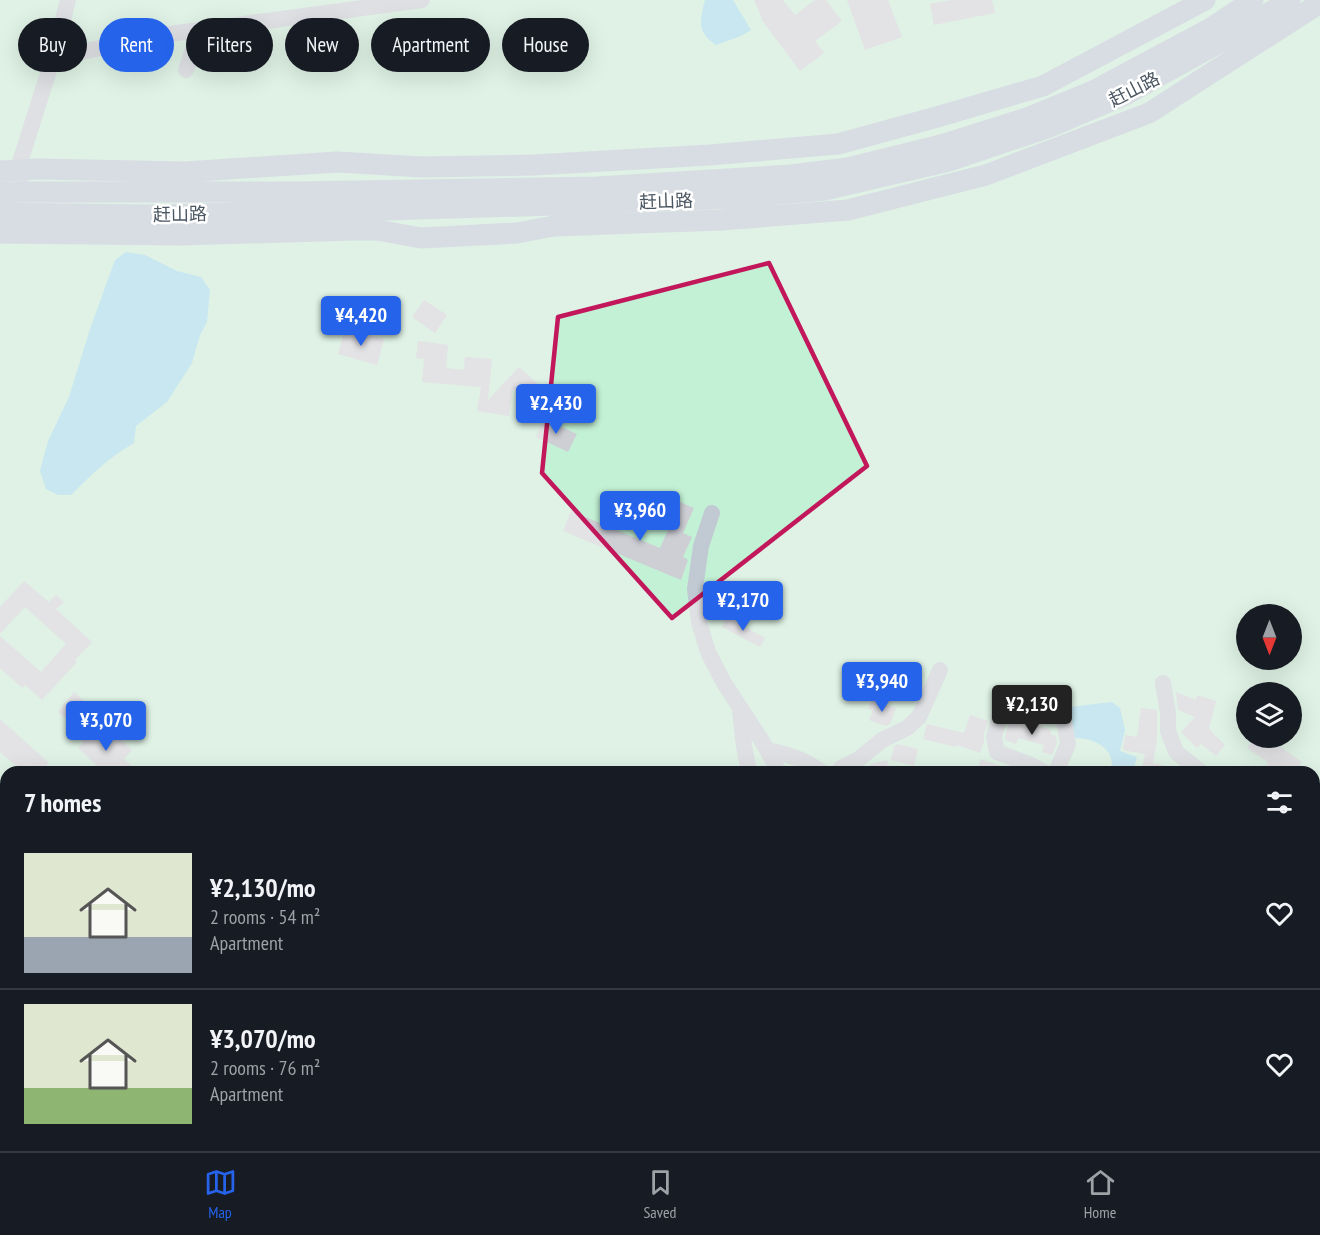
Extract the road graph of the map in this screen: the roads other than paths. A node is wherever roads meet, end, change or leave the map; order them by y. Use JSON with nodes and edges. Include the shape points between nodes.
{"nodes":[{"id":1,"x":68,"y":0,"type":"edge"},
{"id":2,"x":422,"y":0,"type":"edge"},
{"id":3,"x":1205,"y":0,"type":"edge"},
{"id":4,"x":1253,"y":0,"type":"edge"},
{"id":5,"x":1290,"y":0,"type":"edge"},
{"id":6,"x":1320,"y":3,"type":"edge"},
{"id":7,"x":63,"y":18,"type":"edge"},
{"id":8,"x":273,"y":21,"type":"edge"},
{"id":9,"x":186,"y":32,"type":"edge"},
{"id":10,"x":87,"y":51,"type":"edge"},
{"id":11,"x":49,"y":72,"type":"edge"},
{"id":12,"x":10,"y":171,"type":"edge"},
{"id":13,"x":10,"y":192,"type":"edge"},
{"id":14,"x":0,"y":213,"type":"edge"},
{"id":15,"x":0,"y":233,"type":"edge"},
{"id":16,"x":712,"y":513,"type":"dead end"},
{"id":17,"x":940,"y":670,"type":"dead end"},
{"id":18,"x":1163,"y":683,"type":"dead end"},
{"id":19,"x":1005,"y":696,"type":"dead end"},
{"id":20,"x":1060,"y":698,"type":"dead end"},
{"id":21,"x":740,"y":707,"type":"junction"},
{"id":22,"x":767,"y":750,"type":"junction"},
{"id":23,"x":748,"y":766,"type":"edge"},
{"id":24,"x":776,"y":766,"type":"edge"},
{"id":25,"x":813,"y":766,"type":"edge"},
{"id":26,"x":846,"y":766,"type":"edge"},
{"id":27,"x":1033,"y":766,"type":"edge"},
{"id":28,"x":1059,"y":766,"type":"edge"},
{"id":29,"x":1194,"y":766,"type":"edge"}],
"edges":[{"from":1,"to":7,"type":"street"},
{"from":2,"to":8,"type":"street"},
{"from":3,"to":12,"type":"main road","via":[[1043,86],[838,144],[534,165],[422,167],[337,162],[185,172]]},
{"from":4,"to":13,"type":"main road","name":"赶山路","via":[[1211,28],[1093,91],[1016,122],[848,168],[597,187]]},
{"from":5,"to":14,"type":"main road","name":"赶山路","via":[[1125,95],[1047,128],[949,161],[825,190],[736,198],[556,205],[147,215]]},
{"from":6,"to":15,"type":"main road","via":[[1149,113],[986,175],[848,210],[721,220],[554,226],[517,233],[420,238],[377,230],[180,235]]},
{"from":9,"to":10,"type":"street"},
{"from":11,"to":12,"type":"street","via":[[20,162]]},
{"from":12,"to":13,"type":"street"},
{"from":16,"to":21,"type":"street","via":[[701,546],[695,589],[699,622],[708,652]]},
{"from":17,"to":26,"type":"street","via":[[919,717]]},
{"from":18,"to":29,"type":"street","via":[[1168,731],[1176,752]]},
{"from":19,"to":27,"type":"street","via":[[994,737],[997,753]]},
{"from":20,"to":28,"type":"street","via":[[1068,744]]},
{"from":21,"to":22,"type":"street"},
{"from":21,"to":23,"type":"street"},
{"from":22,"to":24,"type":"street"},
{"from":22,"to":25,"type":"street"}]}
